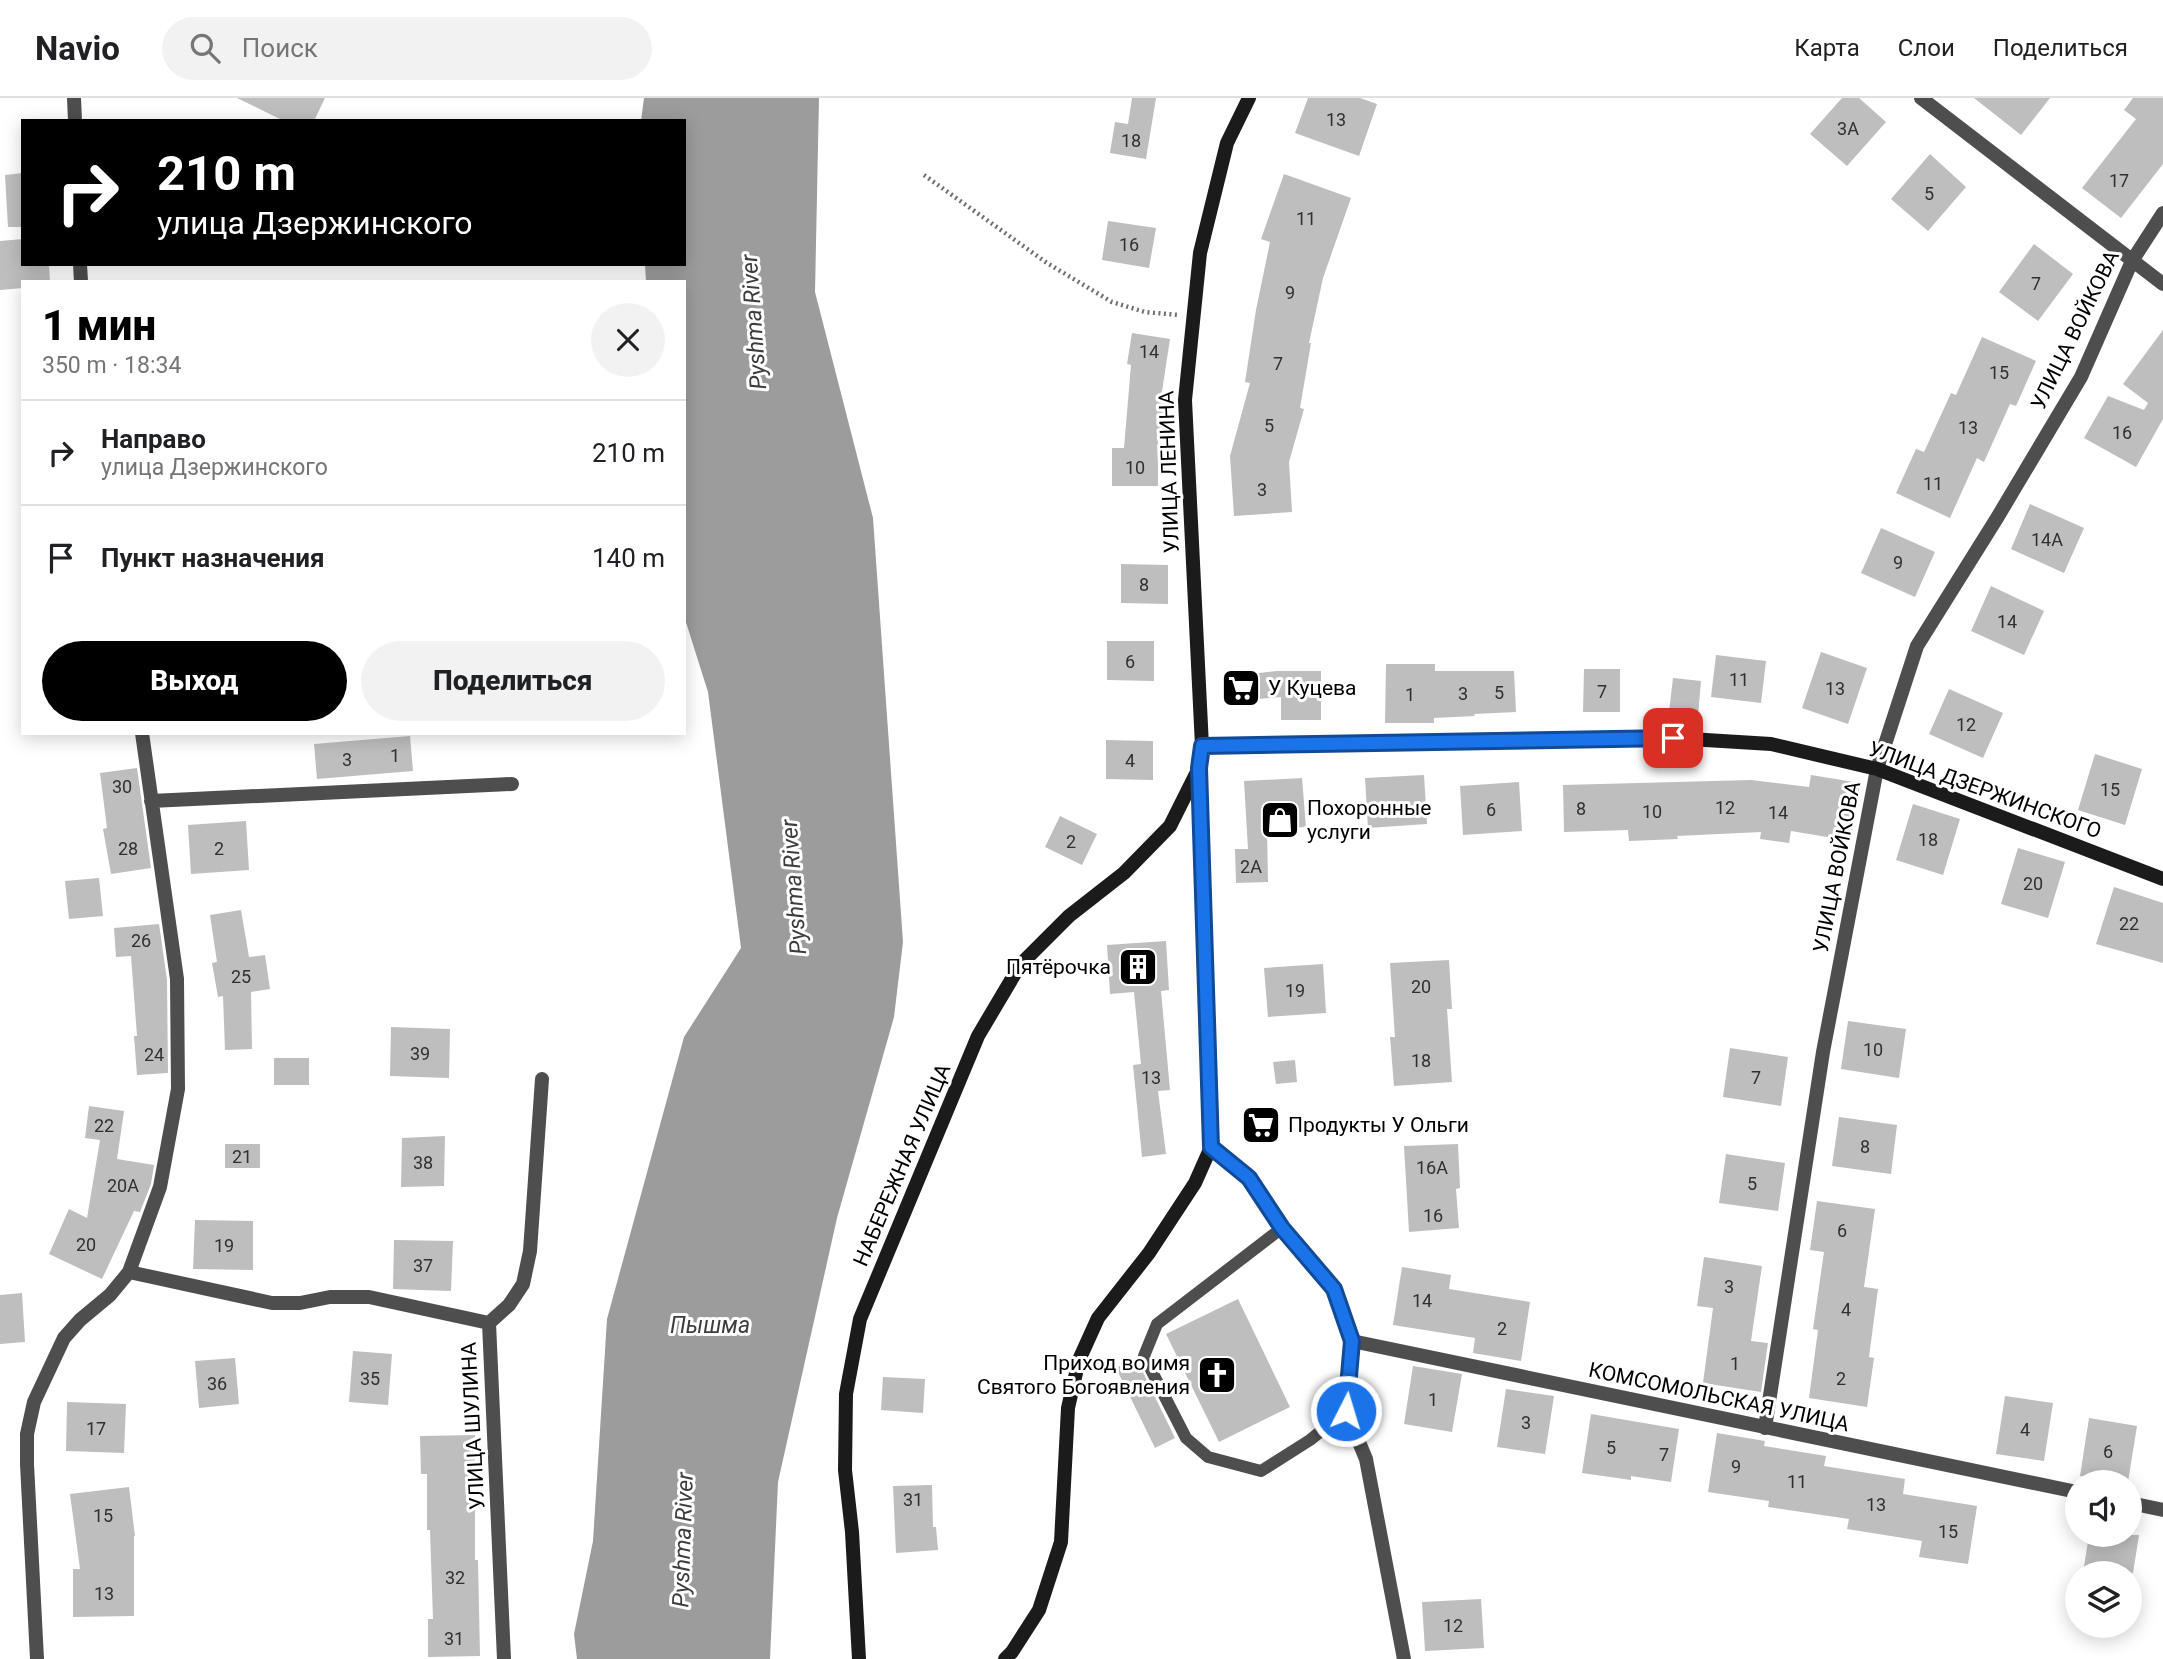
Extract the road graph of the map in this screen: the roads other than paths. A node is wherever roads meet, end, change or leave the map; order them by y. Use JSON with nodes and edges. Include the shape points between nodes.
{"nodes":[{"id":1,"x":74,"y":98,"type":"edge"},
{"id":2,"x":1248,"y":98,"type":"edge"},
{"id":3,"x":1920,"y":98,"type":"edge"},
{"id":4,"x":75,"y":119,"type":"edge"},
{"id":5,"x":2163,"y":213,"type":"edge"},
{"id":6,"x":2132,"y":261,"type":"junction"},
{"id":7,"x":2163,"y":284,"type":"edge"},
{"id":8,"x":142,"y":735,"type":"edge"},
{"id":9,"x":1202,"y":746,"type":"junction"},
{"id":10,"x":1199,"y":768,"type":"junction"},
{"id":11,"x":1877,"y":769,"type":"junction"},
{"id":12,"x":512,"y":784,"type":"dead end"},
{"id":13,"x":151,"y":801,"type":"junction"},
{"id":14,"x":2163,"y":879,"type":"edge"},
{"id":15,"x":542,"y":1079,"type":"dead end"},
{"id":16,"x":1211,"y":1147,"type":"junction"},
{"id":17,"x":1282,"y":1228,"type":"junction"},
{"id":18,"x":129,"y":1272,"type":"junction"},
{"id":19,"x":489,"y":1323,"type":"junction"},
{"id":20,"x":1352,"y":1341,"type":"junction"},
{"id":21,"x":1346,"y":1411,"type":"junction"},
{"id":22,"x":1765,"y":1428,"type":"junction"},
{"id":23,"x":2065,"y":1490,"type":"edge"},
{"id":24,"x":2142,"y":1506,"type":"edge"},
{"id":25,"x":2163,"y":1510,"type":"edge"},
{"id":26,"x":37,"y":1659,"type":"edge"},
{"id":27,"x":504,"y":1659,"type":"edge"},
{"id":28,"x":859,"y":1659,"type":"edge"},
{"id":29,"x":1005,"y":1659,"type":"edge"},
{"id":30,"x":1405,"y":1659,"type":"edge"}],
"edges":[{"from":1,"to":4,"type":"street"},
{"from":2,"to":9,"type":"main road","name":"УЛИЦА ЛЕНИНА","via":[[1227,143],[1200,253],[1185,400]]},
{"from":3,"to":6,"type":"street"},
{"from":5,"to":6,"type":"street","name":"УЛИЦА ВОЙКОВА"},
{"from":6,"to":7,"type":"street"},
{"from":6,"to":11,"type":"street","name":"УЛИЦА ВОЙКОВА","via":[[2081,377],[1917,646]]},
{"from":8,"to":13,"type":"street"},
{"from":9,"to":10,"type":"main road","name":"УЛИЦА ЛЕНИНА"},
{"from":9,"to":11,"type":"main road","name":"УЛИЦА ДЗЕРЖИНСКОГО","via":[[1673,738],[1771,744]]},
{"from":10,"to":16,"type":"main road"},
{"from":10,"to":28,"type":"main road","name":"НАБЕРЕЖНАЯ УЛИЦА","via":[[1170,826],[1020,965],[978,1036],[860,1319],[846,1394],[845,1470]]},
{"from":11,"to":14,"type":"main road","name":"УЛИЦА ДЗЕРЖИНСКОГО"},
{"from":11,"to":22,"type":"street","name":"УЛИЦА ВОЙКОВА","via":[[1823,1052]]},
{"from":12,"to":13,"type":"street"},
{"from":13,"to":18,"type":"street","via":[[177,979],[178,1089],[160,1186]]},
{"from":15,"to":19,"type":"street","name":"УЛИЦА ШУЛИНА","via":[[530,1251],[523,1284]]},
{"from":16,"to":17,"type":"street","via":[[1249,1178]]},
{"from":16,"to":29,"type":"main road","via":[[1195,1183],[1149,1253],[1098,1318],[1079,1360],[1068,1408],[1061,1542],[1039,1610]]},
{"from":17,"to":20,"type":"street","via":[[1334,1289]]},
{"from":17,"to":21,"type":"lane","via":[[1157,1324],[1144,1356],[1186,1438],[1208,1457],[1261,1471]]},
{"from":18,"to":19,"type":"street","via":[[271,1303],[369,1297]]},
{"from":18,"to":26,"type":"street","via":[[64,1338],[34,1402],[27,1464]]},
{"from":19,"to":27,"type":"street","name":"УЛИЦА ШУЛИНА"},
{"from":20,"to":21,"type":"street"},
{"from":20,"to":22,"type":"street","name":"КОМСОМОЛЬСКАЯ УЛИЦА"},
{"from":21,"to":30,"type":"street","via":[[1366,1459]]},
{"from":22,"to":23,"type":"street","name":"КОМСОМОЛЬСКАЯ УЛИЦА"},
{"from":24,"to":25,"type":"street"}]}
